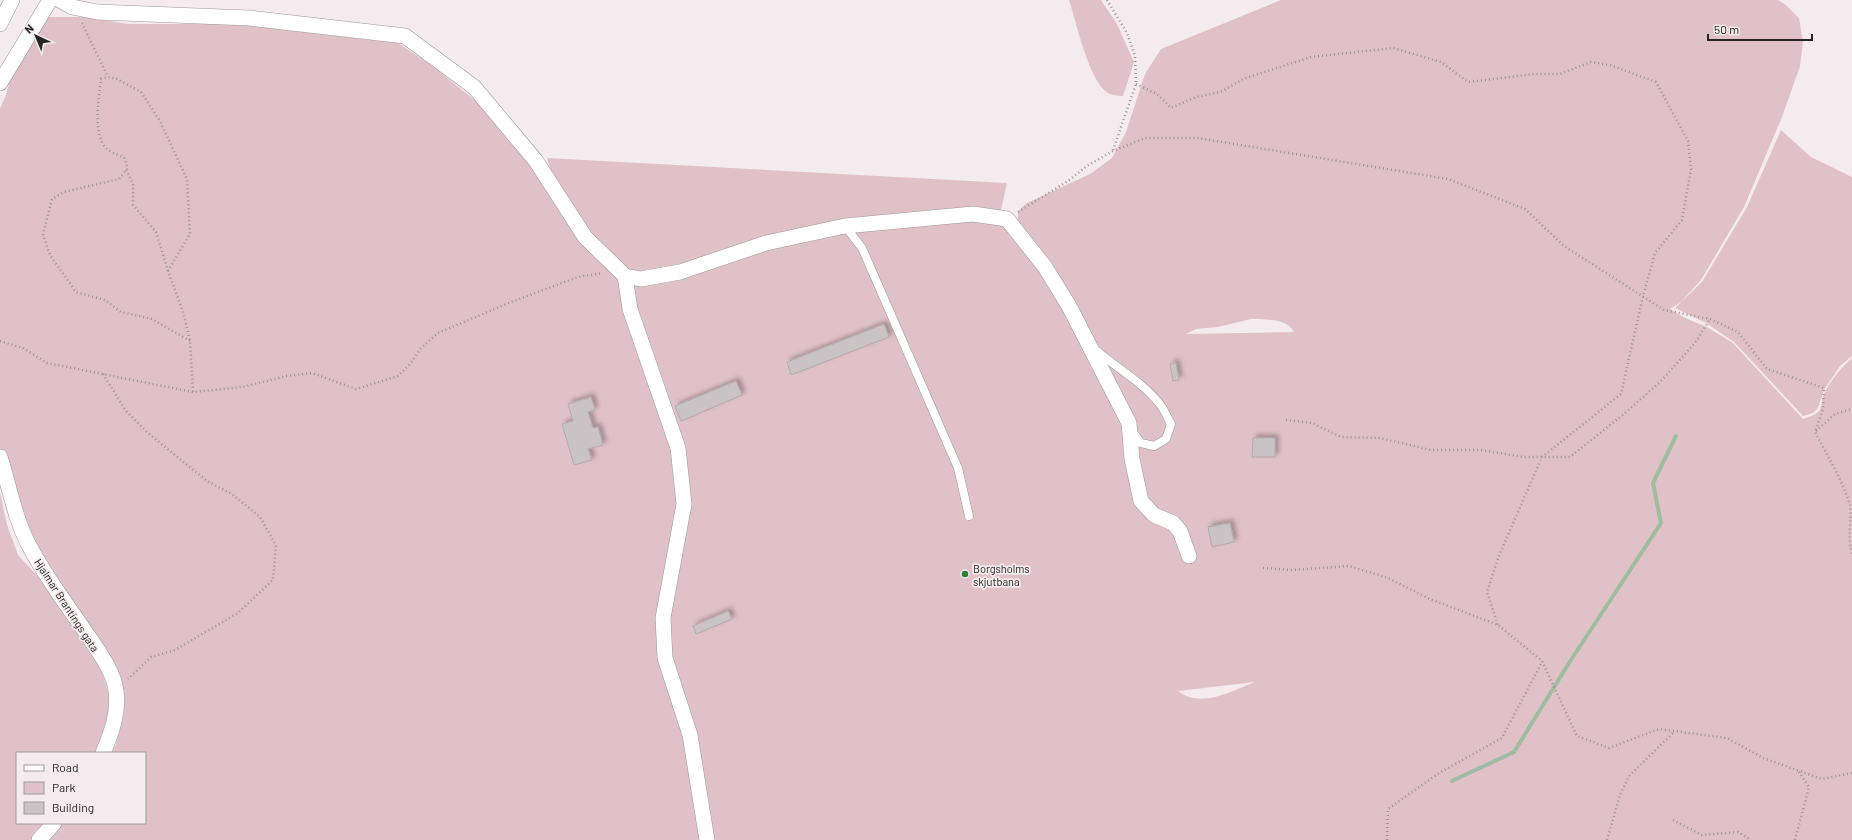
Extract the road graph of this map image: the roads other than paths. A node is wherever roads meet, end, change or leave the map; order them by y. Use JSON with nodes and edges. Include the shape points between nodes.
{"nodes":[{"id":1,"x":12,"y":0,"type":"edge"},
{"id":2,"x":50,"y":0,"type":"edge"},
{"id":3,"x":66,"y":3,"type":"edge"},
{"id":4,"x":0,"y":24,"type":"edge"},
{"id":5,"x":0,"y":83,"type":"edge"},
{"id":6,"x":844,"y":226,"type":"junction"},
{"id":7,"x":625,"y":276,"type":"junction"},
{"id":8,"x":1089,"y":344,"type":"junction"},
{"id":9,"x":1129,"y":427,"type":"junction"},
{"id":10,"x":0,"y":457,"type":"edge"},
{"id":11,"x":969,"y":516,"type":"dead end"},
{"id":12,"x":1189,"y":556,"type":"dead end"},
{"id":13,"x":104,"y":752,"type":"edge"},
{"id":14,"x":53,"y":824,"type":"edge"},
{"id":15,"x":39,"y":840,"type":"edge"},
{"id":16,"x":707,"y":840,"type":"edge"}],
"edges":[{"from":1,"to":4,"type":"street"},
{"from":2,"to":5,"type":"street"},
{"from":3,"to":7,"type":"street","via":[[97,12],[249,18],[405,36],[474,87],[536,161],[585,237]]},
{"from":6,"to":7,"type":"street","via":[[766,243],[680,272],[641,279]]},
{"from":6,"to":8,"type":"street","via":[[973,214],[1007,219],[1045,267],[1070,306]]},
{"from":6,"to":11,"type":"lane","via":[[862,248],[958,468]]},
{"from":7,"to":16,"type":"street","via":[[630,309],[678,448],[684,504],[663,618],[665,658],[690,735]]},
{"from":8,"to":9,"type":"street"},
{"from":8,"to":9,"type":"lane","via":[[1115,367],[1142,385],[1160,404],[1171,424],[1166,439],[1154,446],[1141,443]]},
{"from":9,"to":12,"type":"street","via":[[1132,459],[1141,501],[1154,515],[1173,523],[1180,531]]},
{"from":10,"to":13,"type":"street","name":"Hjalmar Brantings gata","via":[[30,548],[110,672],[116,691],[117,710]]},
{"from":14,"to":15,"type":"street"}]}
